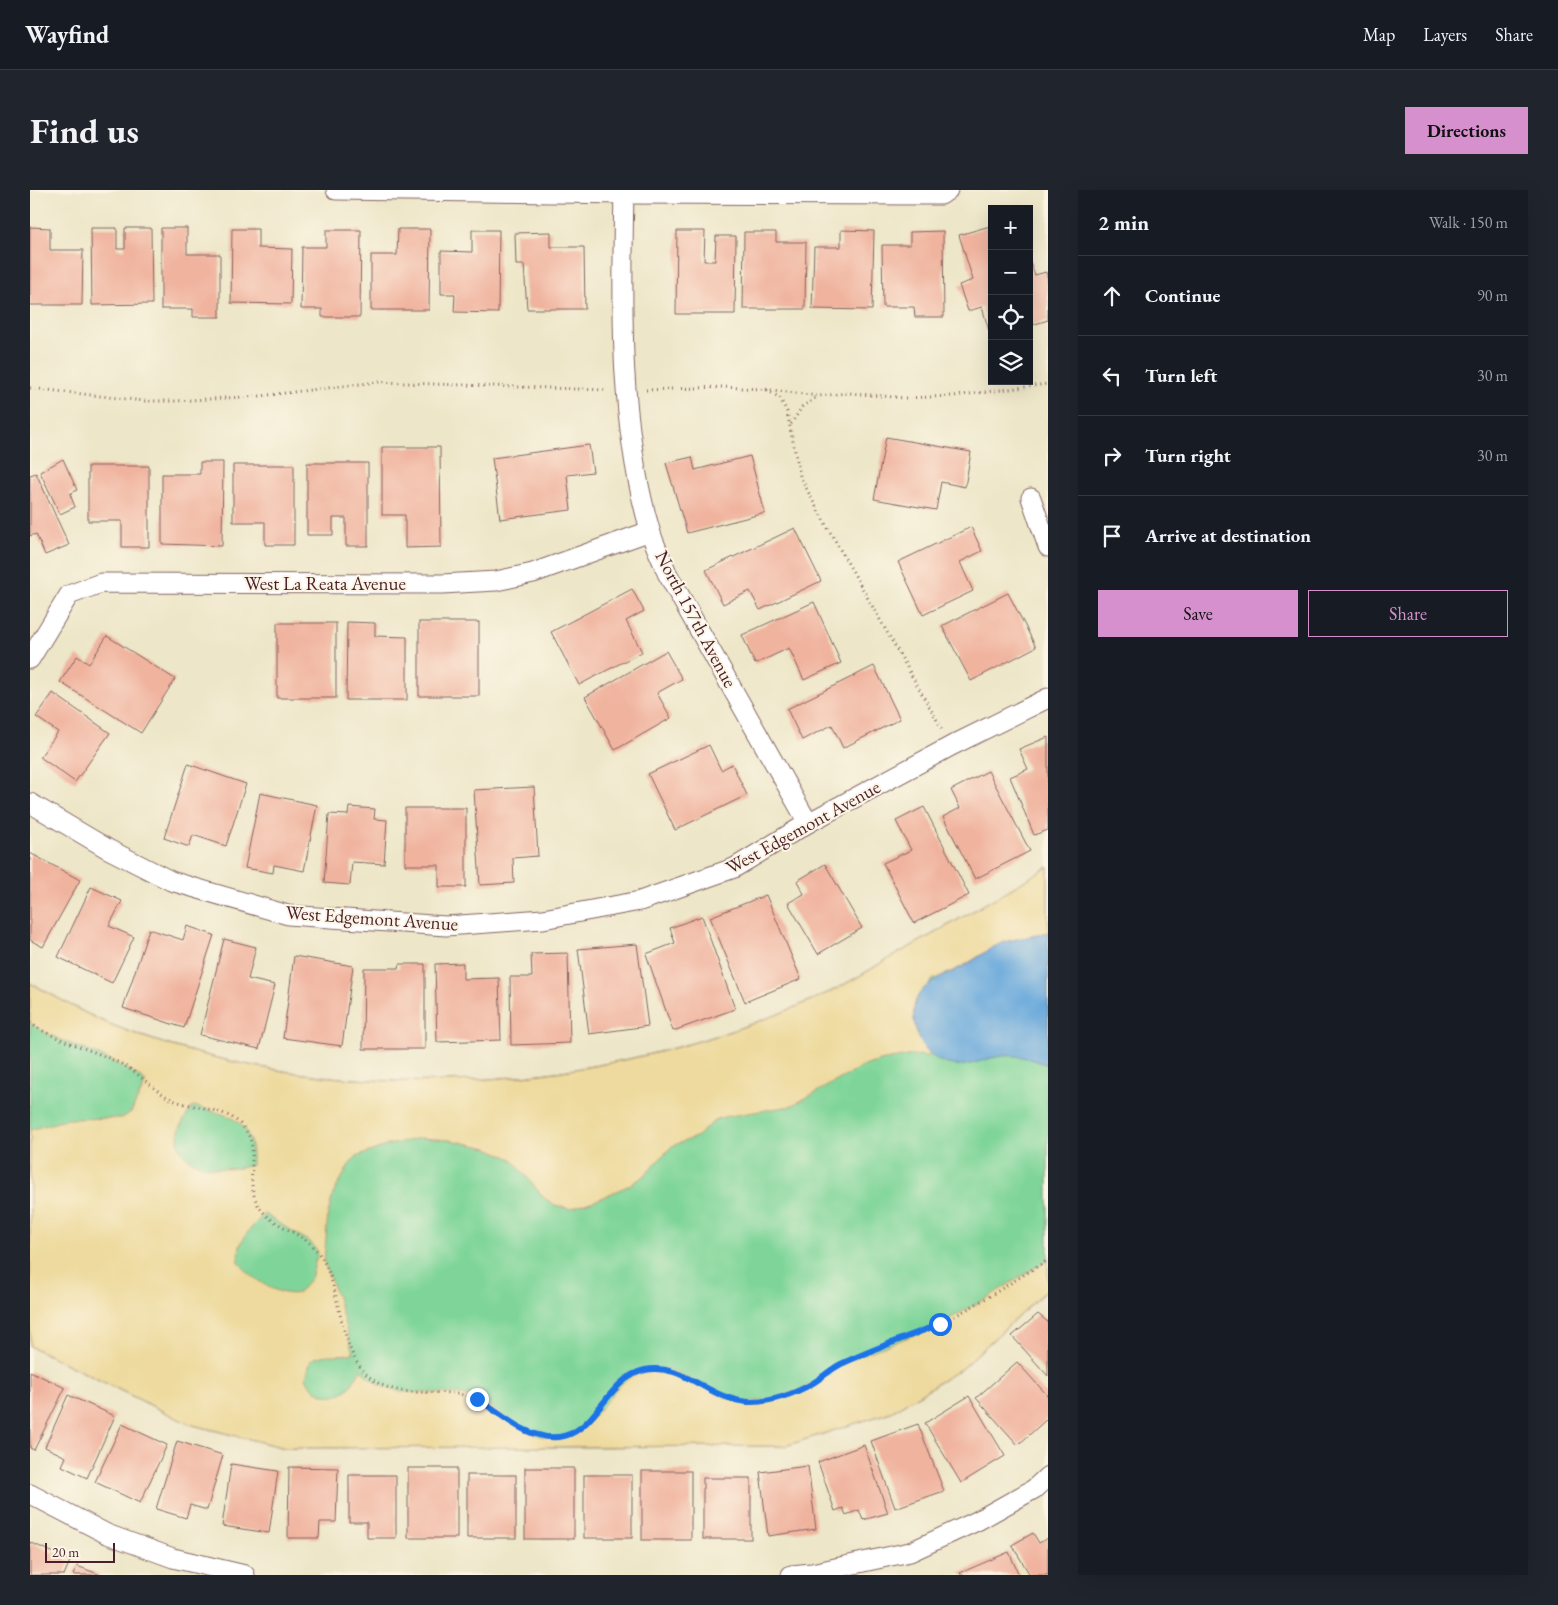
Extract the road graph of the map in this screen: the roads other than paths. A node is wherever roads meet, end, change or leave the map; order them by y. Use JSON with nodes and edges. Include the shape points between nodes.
{"nodes":[{"id":1,"x":336,"y":190,"type":"edge"},
{"id":2,"x":948,"y":190,"type":"edge"},
{"id":3,"x":624,"y":192,"type":"edge"},
{"id":4,"x":1031,"y":498,"type":"dead end"},
{"id":5,"x":650,"y":531,"type":"junction"},
{"id":6,"x":1048,"y":547,"type":"edge"},
{"id":7,"x":30,"y":659,"type":"edge"},
{"id":8,"x":1048,"y":698,"type":"edge"},
{"id":9,"x":30,"y":803,"type":"edge"},
{"id":10,"x":808,"y":823,"type":"junction"},
{"id":11,"x":1048,"y":1476,"type":"edge"},
{"id":12,"x":30,"y":1494,"type":"edge"},
{"id":13,"x":245,"y":1575,"type":"edge"},
{"id":14,"x":791,"y":1575,"type":"edge"}],
"edges":[{"from":1,"to":3,"type":"street"},
{"from":2,"to":3,"type":"street","via":[[941,195]]},
{"from":3,"to":5,"type":"street","name":"North 157th Avenue","via":[[625,390],[632,448]]},
{"from":4,"to":6,"type":"street"},
{"from":5,"to":7,"type":"street","name":"West La Reata Avenue","via":[[533,573],[496,581],[442,584],[101,583],[69,595]]},
{"from":5,"to":10,"type":"street","name":"North 157th Avenue","via":[[667,573]]},
{"from":8,"to":10,"type":"street","name":"West Edgemont Avenue"},
{"from":9,"to":10,"type":"street","name":"West Edgemont Avenue","via":[[171,881],[288,916],[446,926],[543,919],[640,901],[734,868]]},
{"from":11,"to":14,"type":"street","via":[[1034,1489],[977,1521],[910,1552]]},
{"from":12,"to":13,"type":"street","via":[[106,1534],[173,1558]]}]}
